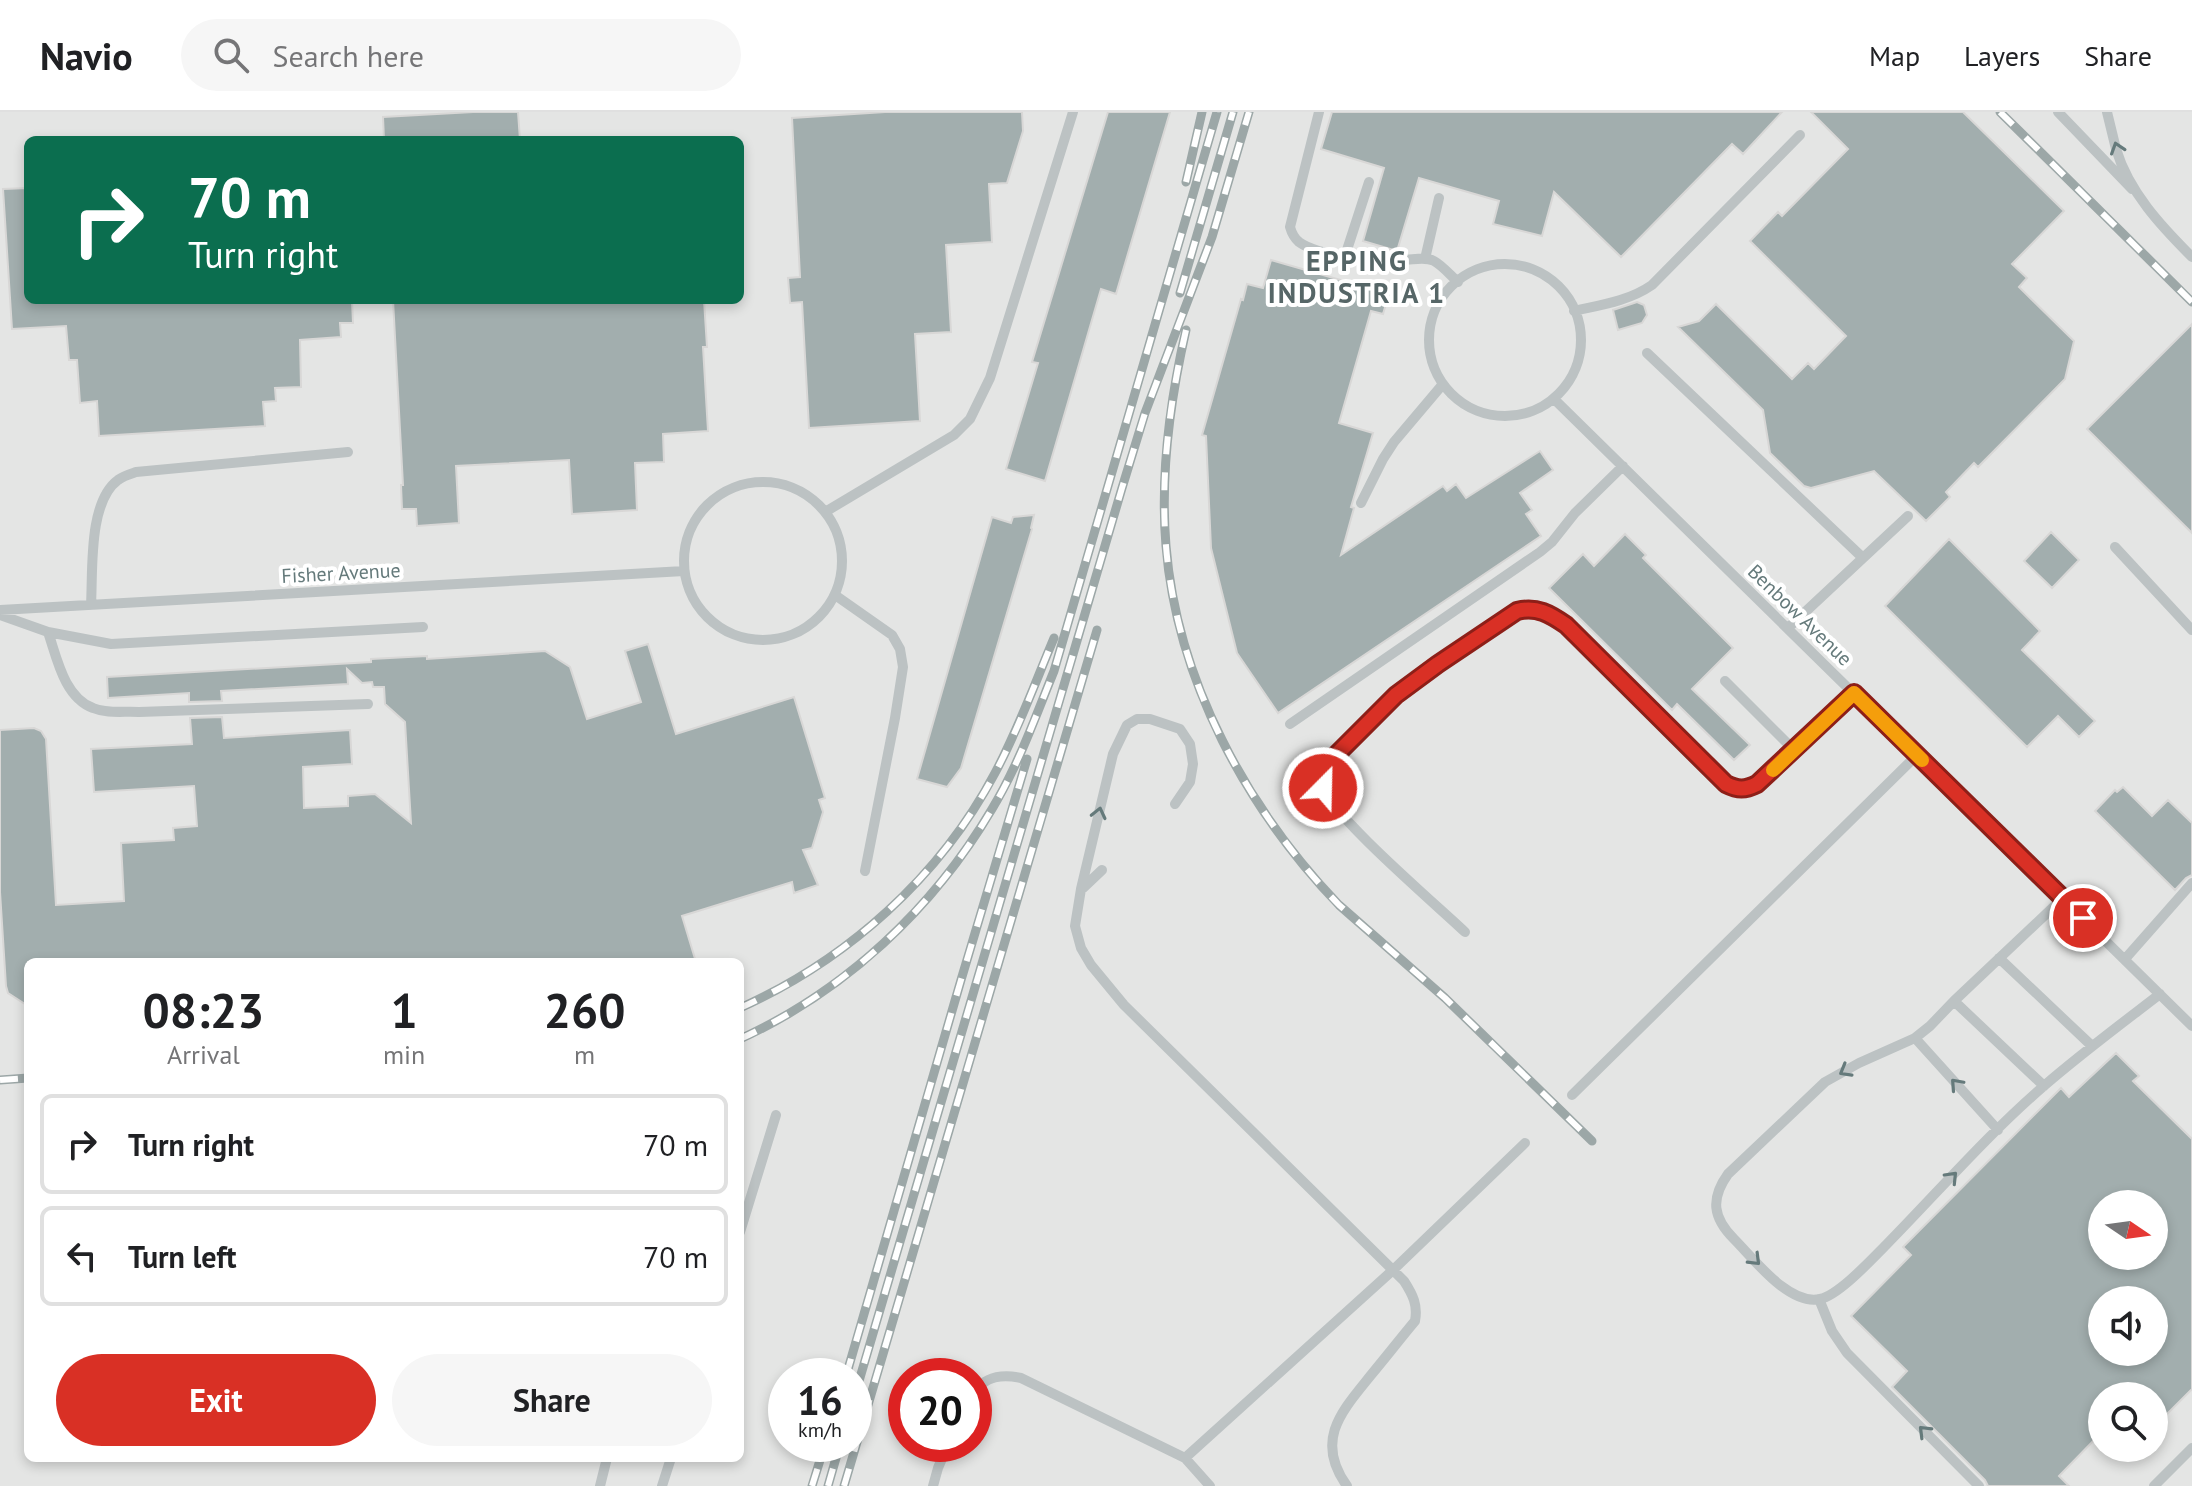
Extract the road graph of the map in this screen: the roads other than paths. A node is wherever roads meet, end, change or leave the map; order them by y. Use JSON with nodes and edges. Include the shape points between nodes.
{"nodes":[{"id":1,"x":1073,"y":112,"type":"edge"},
{"id":2,"x":1319,"y":112,"type":"edge"},
{"id":3,"x":2058,"y":112,"type":"edge"},
{"id":4,"x":2107,"y":112,"type":"edge"},
{"id":5,"x":1800,"y":135,"type":"dead end"},
{"id":6,"x":1369,"y":182,"type":"dead end"},
{"id":7,"x":2139,"y":196,"type":"junction"},
{"id":8,"x":1439,"y":198,"type":"dead end"},
{"id":9,"x":1345,"y":256,"type":"junction"},
{"id":10,"x":2192,"y":257,"type":"edge"},
{"id":11,"x":1425,"y":259,"type":"junction"},
{"id":12,"x":1458,"y":282,"type":"junction"},
{"id":13,"x":1574,"y":311,"type":"junction"},
{"id":14,"x":1647,"y":353,"type":"dead end"},
{"id":15,"x":1443,"y":384,"type":"junction"},
{"id":16,"x":1554,"y":399,"type":"junction"},
{"id":17,"x":348,"y":452,"type":"dead end"},
{"id":18,"x":1623,"y":466,"type":"junction"},
{"id":19,"x":1361,"y":503,"type":"dead end"},
{"id":20,"x":825,"y":512,"type":"junction"},
{"id":21,"x":1908,"y":516,"type":"dead end"},
{"id":22,"x":2115,"y":547,"type":"dead end"},
{"id":23,"x":1863,"y":558,"type":"junction"},
{"id":24,"x":684,"y":571,"type":"junction"},
{"id":25,"x":835,"y":595,"type":"junction"},
{"id":26,"x":91,"y":605,"type":"junction"},
{"id":27,"x":0,"y":612,"type":"edge"},
{"id":28,"x":423,"y":627,"type":"dead end"},
{"id":29,"x":1788,"y":628,"type":"junction"},
{"id":30,"x":2192,"y":630,"type":"edge"},
{"id":31,"x":48,"y":632,"type":"junction"},
{"id":32,"x":1725,"y":681,"type":"dead end"},
{"id":33,"x":1854,"y":693,"type":"junction"},
{"id":34,"x":368,"y":704,"type":"dead end"},
{"id":35,"x":1290,"y":724,"type":"dead end"},
{"id":36,"x":1794,"y":750,"type":"junction"},
{"id":37,"x":1917,"y":755,"type":"junction"},
{"id":38,"x":1175,"y":804,"type":"dead end"},
{"id":39,"x":1102,"y":870,"type":"dead end"},
{"id":40,"x":865,"y":871,"type":"dead end"},
{"id":41,"x":2192,"y":883,"type":"edge"},
{"id":42,"x":1081,"y":889,"type":"junction"},
{"id":43,"x":2063,"y":898,"type":"junction"},
{"id":44,"x":1465,"y":932,"type":"dead end"},
{"id":45,"x":1999,"y":958,"type":"junction"},
{"id":46,"x":2125,"y":959,"type":"junction"},
{"id":47,"x":2160,"y":994,"type":"junction"},
{"id":48,"x":1954,"y":1001,"type":"junction"},
{"id":49,"x":2192,"y":1026,"type":"edge"},
{"id":50,"x":1915,"y":1038,"type":"junction"},
{"id":51,"x":2092,"y":1046,"type":"junction"},
{"id":52,"x":2044,"y":1086,"type":"junction"},
{"id":53,"x":1572,"y":1095,"type":"dead end"},
{"id":54,"x":776,"y":1115,"type":"dead end"},
{"id":55,"x":1998,"y":1130,"type":"junction"},
{"id":56,"x":1525,"y":1143,"type":"dead end"},
{"id":57,"x":744,"y":1219,"type":"edge"},
{"id":58,"x":1393,"y":1270,"type":"junction"},
{"id":59,"x":1819,"y":1299,"type":"junction"},
{"id":60,"x":992,"y":1378,"type":"edge"},
{"id":61,"x":2192,"y":1448,"type":"edge"},
{"id":62,"x":1185,"y":1458,"type":"junction"},
{"id":63,"x":606,"y":1462,"type":"edge"},
{"id":64,"x":670,"y":1462,"type":"edge"},
{"id":65,"x":942,"y":1462,"type":"edge"},
{"id":66,"x":600,"y":1486,"type":"edge"},
{"id":67,"x":662,"y":1486,"type":"edge"},
{"id":68,"x":933,"y":1486,"type":"edge"},
{"id":69,"x":1210,"y":1486,"type":"edge"},
{"id":70,"x":1347,"y":1486,"type":"edge"},
{"id":71,"x":1979,"y":1486,"type":"edge"},
{"id":72,"x":2154,"y":1486,"type":"edge"}],
"edges":[{"from":1,"to":20,"type":"lane","via":[[990,378],[970,419],[954,435]]},
{"from":2,"to":9,"type":"lane","via":[[1290,227],[1301,244]]},
{"from":3,"to":7,"type":"lane"},
{"from":7,"to":4,"type":"lane","one_way":true,"via":[[2117,152]]},
{"from":5,"to":13,"type":"lane","via":[[1652,285],[1627,298]]},
{"from":6,"to":9,"type":"lane"},
{"from":7,"to":10,"type":"lane"},
{"from":8,"to":11,"type":"lane"},
{"from":9,"to":11,"type":"lane"},
{"from":11,"to":12,"type":"lane"},
{"from":12,"to":13,"type":"lane","via":[[1495,264],[1523,266],[1548,277]]},
{"from":12,"to":15,"type":"lane","via":[[1433,316],[1429,344]]},
{"from":13,"to":16,"type":"lane","via":[[1581,351],[1572,378]]},
{"from":14,"to":23,"type":"lane"},
{"from":15,"to":16,"type":"lane","via":[[1474,410],[1501,417],[1529,413]]},
{"from":15,"to":19,"type":"lane","via":[[1394,442]]},
{"from":16,"to":18,"type":"lane","name":"Benbow Avenue"},
{"from":17,"to":26,"type":"lane","via":[[136,472],[119,478],[106,492],[97,519]]},
{"from":18,"to":29,"type":"lane","name":"Benbow Avenue"},
{"from":18,"to":35,"type":"lane","via":[[1540,552]]},
{"from":20,"to":24,"type":"lane","via":[[791,485],[759,481],[732,487],[707,504],[692,524]]},
{"from":20,"to":25,"type":"lane","via":[[842,548]]},
{"from":21,"to":23,"type":"lane"},
{"from":22,"to":30,"type":"lane"},
{"from":23,"to":29,"type":"lane"},
{"from":24,"to":25,"type":"lane","via":[[694,602],[710,621],[737,637],[766,641],[792,635],[818,618]]},
{"from":24,"to":26,"type":"lane","name":"Fisher Avenue"},
{"from":25,"to":40,"type":"lane","via":[[892,635],[903,667]]},
{"from":26,"to":27,"type":"lane","name":"Fisher Avenue"},
{"from":27,"to":31,"type":"lane"},
{"from":28,"to":31,"type":"lane","via":[[111,644]]},
{"from":29,"to":33,"type":"lane","name":"Benbow Avenue"},
{"from":31,"to":34,"type":"lane","via":[[69,686],[93,708],[139,712]]},
{"from":32,"to":36,"type":"lane"},
{"from":33,"to":36,"type":"lane"},
{"from":33,"to":37,"type":"lane","name":"Benbow Avenue"},
{"from":36,"to":44,"type":"lane","via":[[1748,789],[1726,784],[1566,625],[1542,611],[1517,611],[1396,695],[1347,742],[1324,775],[1329,801]]},
{"from":37,"to":43,"type":"lane","name":"Benbow Avenue"},
{"from":37,"to":53,"type":"lane"},
{"from":42,"to":38,"type":"lane","one_way":true,"via":[[1113,754],[1127,725],[1137,719],[1180,729],[1190,744],[1190,782]]},
{"from":39,"to":42,"type":"lane"},
{"from":41,"to":46,"type":"lane"},
{"from":42,"to":58,"type":"lane","via":[[1075,926],[1081,948],[1107,986]]},
{"from":43,"to":45,"type":"lane"},
{"from":43,"to":46,"type":"lane","name":"Benbow Avenue"},
{"from":45,"to":48,"type":"lane"},
{"from":45,"to":51,"type":"lane"},
{"from":46,"to":47,"type":"lane","name":"Benbow Avenue"},
{"from":47,"to":49,"type":"lane","name":"Benbow Avenue"},
{"from":47,"to":51,"type":"lane"},
{"from":48,"to":50,"type":"lane"},
{"from":48,"to":52,"type":"lane"},
{"from":55,"to":50,"type":"lane","one_way":true},
{"from":50,"to":59,"type":"lane","one_way":true,"via":[[1825,1082],[1719,1187],[1718,1218],[1727,1232],[1791,1294]]},
{"from":51,"to":52,"type":"lane"},
{"from":52,"to":55,"type":"lane"},
{"from":54,"to":57,"type":"lane"},
{"from":59,"to":55,"type":"lane","one_way":true,"via":[[1871,1260]]},
{"from":56,"to":58,"type":"lane"},
{"from":58,"to":62,"type":"lane"},
{"from":58,"to":70,"type":"lane","via":[[1413,1294],[1415,1321],[1335,1424],[1333,1460]]},
{"from":71,"to":59,"type":"lane","one_way":true,"via":[[1847,1353]]},
{"from":60,"to":62,"type":"lane","via":[[1021,1378]]},
{"from":61,"to":72,"type":"lane"},
{"from":62,"to":69,"type":"lane"},
{"from":63,"to":66,"type":"lane"},
{"from":64,"to":67,"type":"lane"},
{"from":65,"to":68,"type":"lane"}]}
